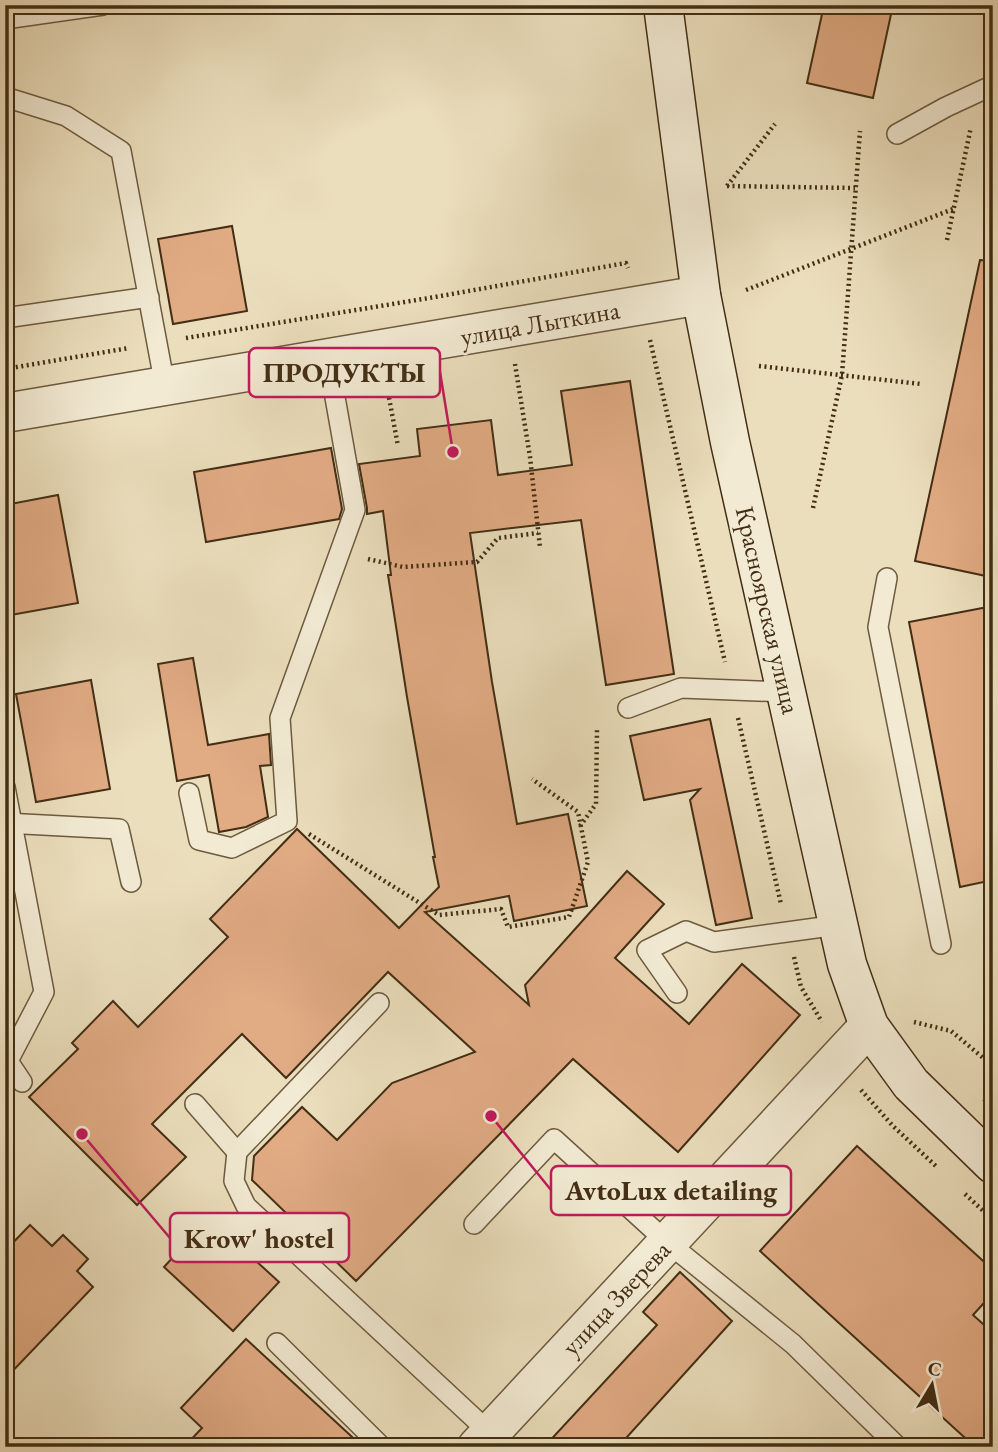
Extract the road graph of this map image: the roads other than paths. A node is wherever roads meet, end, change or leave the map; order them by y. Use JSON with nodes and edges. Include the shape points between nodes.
{"nodes":[{"id":1,"x":103,"y":5,"type":"edge"},
{"id":2,"x":663,"y":5,"type":"edge"},
{"id":3,"x":5,"y":19,"type":"edge"},
{"id":4,"x":985,"y":91,"type":"edge"},
{"id":5,"x":5,"y":97,"type":"edge"},
{"id":6,"x":897,"y":134,"type":"dead end"},
{"id":7,"x":701,"y":295,"type":"junction"},
{"id":8,"x":149,"y":297,"type":"junction"},
{"id":9,"x":5,"y":317,"type":"edge"},
{"id":10,"x":328,"y":358,"type":"junction"},
{"id":11,"x":165,"y":386,"type":"junction"},
{"id":12,"x":5,"y":413,"type":"edge"},
{"id":13,"x":887,"y":578,"type":"dead end"},
{"id":14,"x":786,"y":692,"type":"junction"},
{"id":15,"x":628,"y":708,"type":"dead end"},
{"id":16,"x":5,"y":787,"type":"edge"},
{"id":17,"x":189,"y":793,"type":"dead end"},
{"id":18,"x":9,"y":823,"type":"edge"},
{"id":19,"x":131,"y":882,"type":"dead end"},
{"id":20,"x":838,"y":925,"type":"junction"},
{"id":21,"x":941,"y":944,"type":"dead end"},
{"id":22,"x":677,"y":993,"type":"dead end"},
{"id":23,"x":379,"y":1003,"type":"dead end"},
{"id":24,"x":885,"y":1022,"type":"junction"},
{"id":25,"x":22,"y":1082,"type":"dead end"},
{"id":26,"x":195,"y":1104,"type":"dead end"},
{"id":27,"x":237,"y":1152,"type":"junction"},
{"id":28,"x":993,"y":1164,"type":"edge"},
{"id":29,"x":474,"y":1224,"type":"dead end"},
{"id":30,"x":667,"y":1242,"type":"junction"},
{"id":31,"x":277,"y":1343,"type":"dead end"},
{"id":32,"x":483,"y":1440,"type":"edge"},
{"id":33,"x":383,"y":1447,"type":"edge"},
{"id":34,"x":898,"y":1447,"type":"edge"}],
"edges":[{"from":1,"to":3,"type":"lane"},
{"from":2,"to":7,"type":"street","name":"Красноярская улица"},
{"from":4,"to":6,"type":"lane"},
{"from":5,"to":8,"type":"lane","via":[[66,116],[121,152]]},
{"from":7,"to":10,"type":"street","name":"улица Лыткина"},
{"from":7,"to":14,"type":"street","name":"Красноярская улица"},
{"from":8,"to":9,"type":"lane"},
{"from":8,"to":11,"type":"lane"},
{"from":10,"to":11,"type":"street","name":"улица Лыткина"},
{"from":10,"to":17,"type":"lane","via":[[355,510],[281,718],[287,821],[232,848],[199,840]]},
{"from":11,"to":12,"type":"street","name":"улица Лыткина"},
{"from":13,"to":21,"type":"lane","via":[[878,627]]},
{"from":14,"to":15,"type":"lane","via":[[681,688]]},
{"from":14,"to":20,"type":"street","name":"Красноярская улица"},
{"from":16,"to":18,"type":"lane"},
{"from":18,"to":19,"type":"lane","via":[[119,829]]},
{"from":18,"to":25,"type":"lane","via":[[44,992],[8,1061]]},
{"from":20,"to":22,"type":"lane","via":[[714,942],[686,931],[647,950]]},
{"from":20,"to":24,"type":"street","name":"Красноярская улица","via":[[847,964]]},
{"from":23,"to":27,"type":"lane"},
{"from":24,"to":28,"type":"street","name":"Красноярская улица","via":[[911,1084]]},
{"from":24,"to":30,"type":"street","name":"улица Зверева","via":[[842,1055]]},
{"from":26,"to":27,"type":"lane"},
{"from":27,"to":32,"type":"lane","via":[[234,1181],[246,1206]]},
{"from":29,"to":30,"type":"lane","via":[[554,1139]]},
{"from":30,"to":32,"type":"street","name":"улица Зверева"},
{"from":30,"to":34,"type":"lane","via":[[793,1344]]},
{"from":31,"to":33,"type":"lane"}]}
